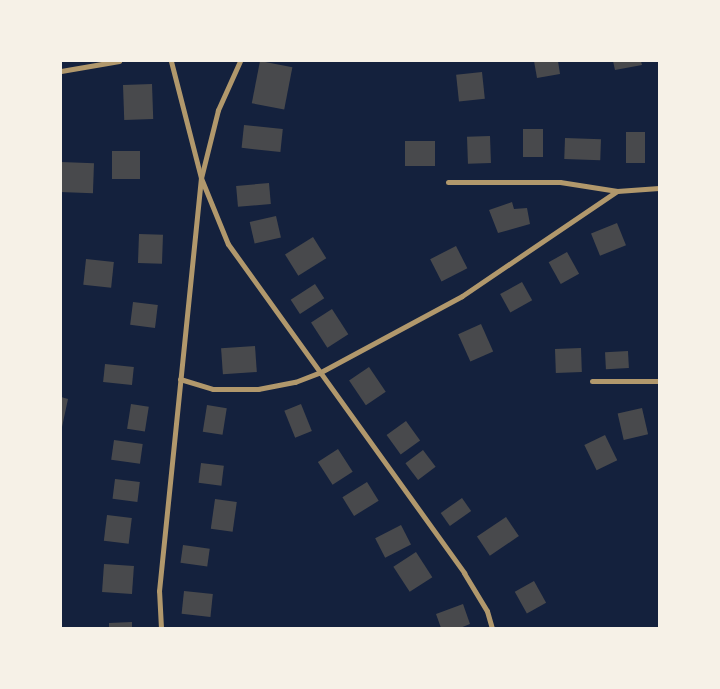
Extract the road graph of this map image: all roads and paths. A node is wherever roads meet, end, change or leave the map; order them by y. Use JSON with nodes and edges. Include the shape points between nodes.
{"nodes":[{"id":1,"x":119,"y":61,"type":"edge"},
{"id":2,"x":171,"y":61,"type":"edge"},
{"id":3,"x":240,"y":61,"type":"edge"},
{"id":4,"x":61,"y":71,"type":"edge"},
{"id":5,"x":201,"y":178,"type":"junction"},
{"id":6,"x":448,"y":182,"type":"dead end"},
{"id":7,"x":659,"y":188,"type":"edge"},
{"id":8,"x":617,"y":191,"type":"junction"},
{"id":9,"x":319,"y":373,"type":"junction"},
{"id":10,"x":180,"y":380,"type":"junction"},
{"id":11,"x":592,"y":381,"type":"dead end"},
{"id":12,"x":659,"y":381,"type":"edge"},
{"id":13,"x":161,"y":628,"type":"edge"},
{"id":14,"x":492,"y":628,"type":"edge"}],
"edges":[{"from":1,"to":4,"type":"street"},
{"from":2,"to":5,"type":"street"},
{"from":3,"to":5,"type":"street","via":[[218,110]]},
{"from":5,"to":9,"type":"street","via":[[228,244]]},
{"from":5,"to":10,"type":"street"},
{"from":6,"to":8,"type":"street","via":[[560,182]]},
{"from":7,"to":8,"type":"street"},
{"from":8,"to":9,"type":"street","via":[[462,296]]},
{"from":9,"to":10,"type":"street","via":[[258,390],[213,390]]},
{"from":9,"to":14,"type":"street","via":[[464,573],[487,611]]},
{"from":10,"to":13,"type":"street","via":[[159,591]]},
{"from":11,"to":12,"type":"street"}]}
